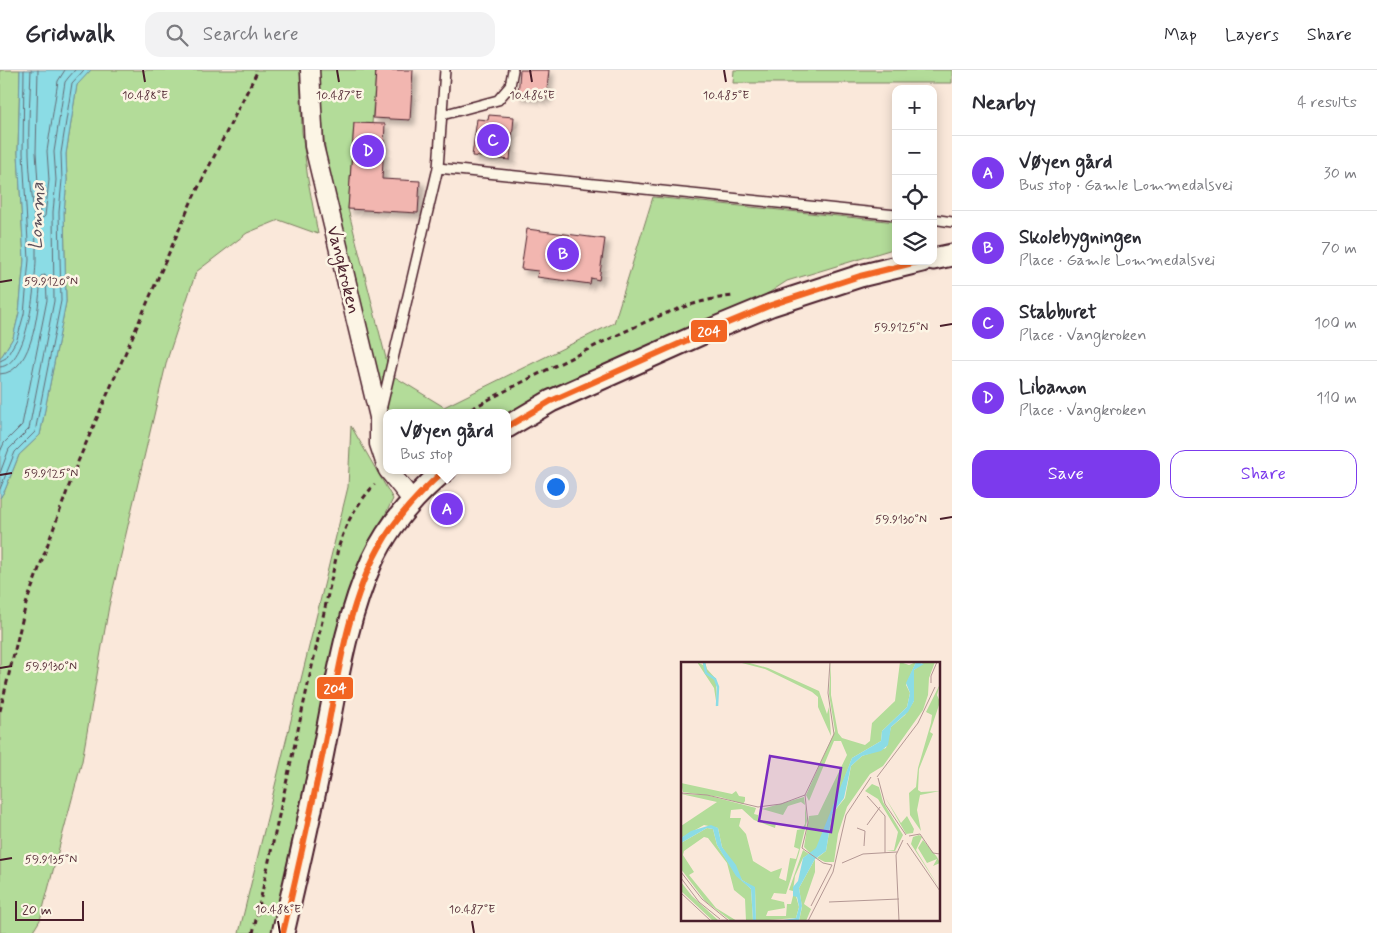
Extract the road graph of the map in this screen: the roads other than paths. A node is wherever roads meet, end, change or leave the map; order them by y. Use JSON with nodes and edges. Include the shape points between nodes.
{"nodes":[{"id":1,"x":310,"y":70,"type":"edge"},
{"id":2,"x":445,"y":70,"type":"edge"},
{"id":3,"x":513,"y":70,"type":"edge"},
{"id":4,"x":442,"y":115,"type":"junction"},
{"id":5,"x":438,"y":168,"type":"junction"},
{"id":6,"x":892,"y":215,"type":"edge"},
{"id":7,"x":937,"y":220,"type":"edge"},
{"id":8,"x":952,"y":222,"type":"edge"},
{"id":9,"x":952,"y":255,"type":"edge"},
{"id":10,"x":937,"y":258,"type":"edge"},
{"id":11,"x":905,"y":265,"type":"edge"},
{"id":12,"x":379,"y":417,"type":"junction"},
{"id":13,"x":511,"y":425,"type":"edge"},
{"id":14,"x":383,"y":466,"type":"edge"},
{"id":15,"x":384,"y":474,"type":"edge"},
{"id":16,"x":441,"y":474,"type":"edge"},
{"id":17,"x":413,"y":501,"type":"junction"},
{"id":18,"x":283,"y":933,"type":"edge"}],
"edges":[{"from":1,"to":12,"type":"street","name":"Vangkroken","via":[[314,146]]},
{"from":2,"to":4,"type":"lane"},
{"from":3,"to":4,"type":"lane","via":[[510,86],[498,100]]},
{"from":4,"to":5,"type":"lane"},
{"from":5,"to":6,"type":"lane"},
{"from":5,"to":12,"type":"lane"},
{"from":7,"to":8,"type":"lane"},
{"from":9,"to":10,"type":"street"},
{"from":11,"to":13,"type":"street","via":[[771,305],[551,401]]},
{"from":12,"to":14,"type":"street","name":"Vangkroken"},
{"from":15,"to":17,"type":"street","name":"Vangkroken"},
{"from":16,"to":17,"type":"street"},
{"from":17,"to":18,"type":"street","via":[[392,526],[372,561],[357,602]]}]}
